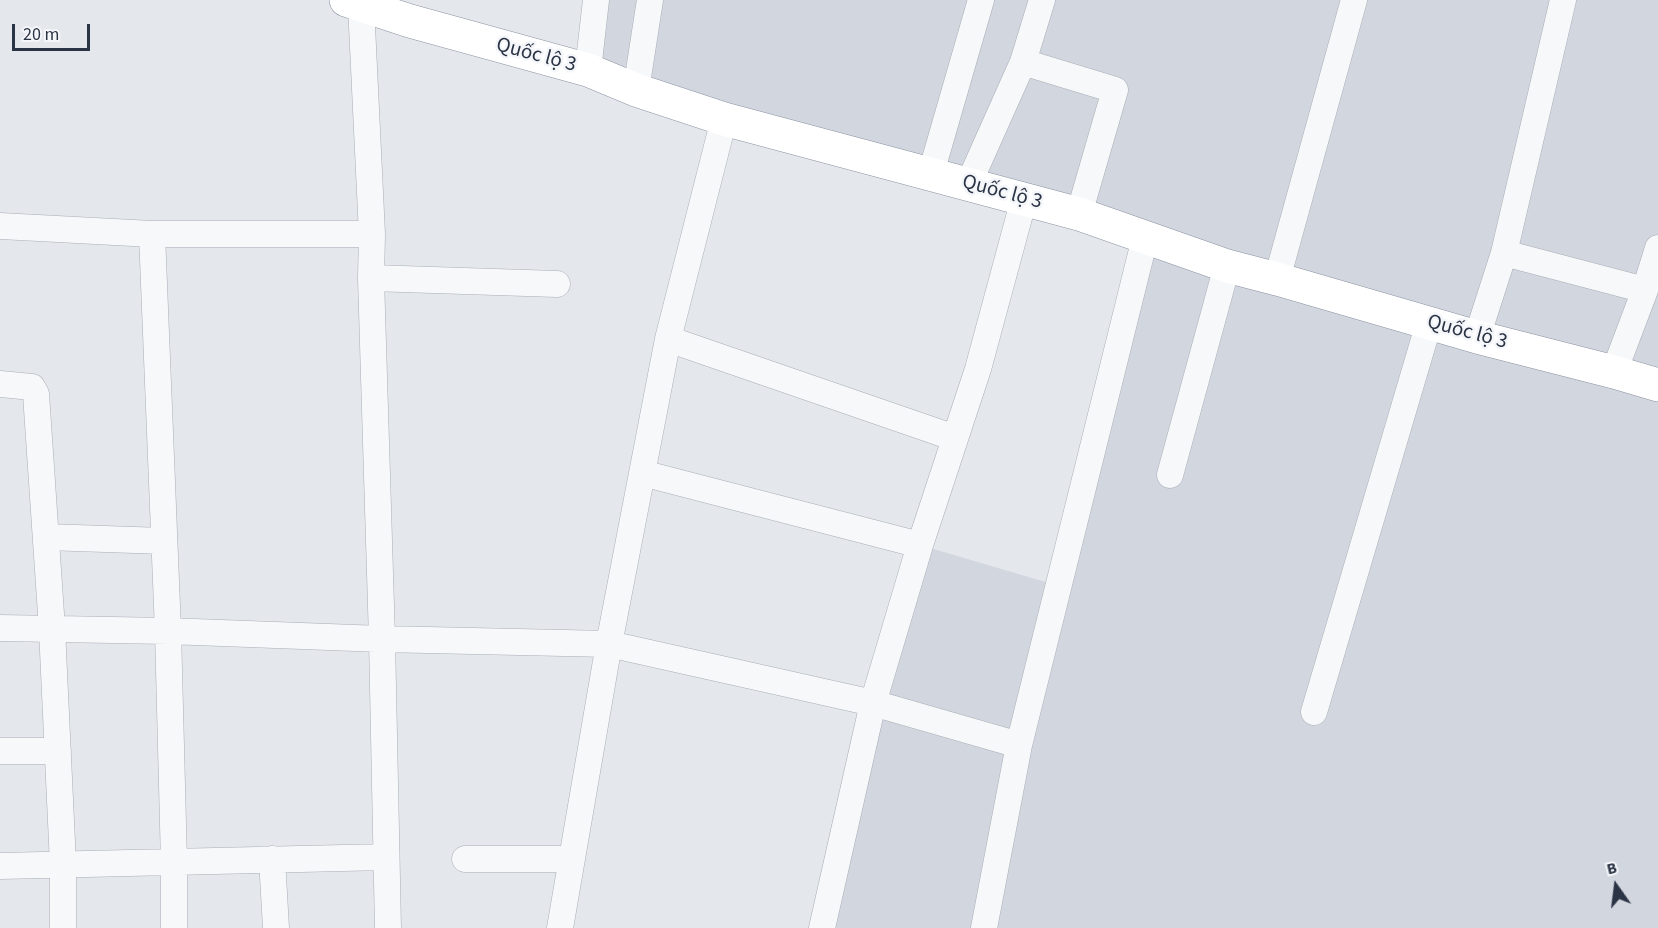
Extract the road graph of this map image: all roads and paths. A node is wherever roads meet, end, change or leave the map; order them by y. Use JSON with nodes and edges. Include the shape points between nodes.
{"nodes":[{"id":1,"x":596,"y":0,"type":"edge"},
{"id":2,"x":650,"y":0,"type":"edge"},
{"id":3,"x":981,"y":0,"type":"edge"},
{"id":4,"x":1042,"y":0,"type":"edge"},
{"id":5,"x":1354,"y":0,"type":"edge"},
{"id":6,"x":1563,"y":0,"type":"edge"},
{"id":7,"x":354,"y":2,"type":"edge"},
{"id":8,"x":412,"y":10,"type":"edge"},
{"id":9,"x":1023,"y":62,"type":"junction"},
{"id":10,"x":588,"y":70,"type":"junction"},
{"id":11,"x":636,"y":90,"type":"junction"},
{"id":12,"x":724,"y":119,"type":"junction"},
{"id":13,"x":931,"y":173,"type":"junction"},
{"id":14,"x":969,"y":183,"type":"junction"},
{"id":15,"x":1024,"y":199,"type":"junction"},
{"id":16,"x":1078,"y":214,"type":"junction"},
{"id":17,"x":0,"y":226,"type":"edge"},
{"id":18,"x":152,"y":234,"type":"junction"},
{"id":19,"x":372,"y":234,"type":"junction"},
{"id":20,"x":1145,"y":238,"type":"junction"},
{"id":21,"x":1658,"y":248,"type":"edge"},
{"id":22,"x":1504,"y":253,"type":"junction"},
{"id":23,"x":1227,"y":266,"type":"junction"},
{"id":24,"x":371,"y":278,"type":"junction"},
{"id":25,"x":1277,"y":279,"type":"junction"},
{"id":26,"x":557,"y":284,"type":"dead end"},
{"id":27,"x":1645,"y":290,"type":"junction"},
{"id":28,"x":1429,"y":323,"type":"junction"},
{"id":29,"x":1477,"y":337,"type":"junction"},
{"id":30,"x":668,"y":339,"type":"junction"},
{"id":31,"x":1614,"y":372,"type":"junction"},
{"id":32,"x":0,"y":384,"type":"edge"},
{"id":33,"x":1658,"y":384,"type":"edge"},
{"id":34,"x":955,"y":438,"type":"junction"},
{"id":35,"x":642,"y":473,"type":"junction"},
{"id":36,"x":1170,"y":475,"type":"dead end"},
{"id":37,"x":46,"y":537,"type":"junction"},
{"id":38,"x":164,"y":541,"type":"junction"},
{"id":39,"x":920,"y":545,"type":"junction"},
{"id":40,"x":0,"y":628,"type":"edge"},
{"id":41,"x":52,"y":629,"type":"junction"},
{"id":42,"x":168,"y":631,"type":"junction"},
{"id":43,"x":382,"y":639,"type":"junction"},
{"id":44,"x":609,"y":644,"type":"junction"},
{"id":45,"x":873,"y":703,"type":"junction"},
{"id":46,"x":1314,"y":711,"type":"dead end"},
{"id":47,"x":1019,"y":745,"type":"junction"},
{"id":48,"x":0,"y":751,"type":"edge"},
{"id":49,"x":58,"y":751,"type":"junction"},
{"id":50,"x":386,"y":857,"type":"junction"},
{"id":51,"x":465,"y":858,"type":"dead end"},
{"id":52,"x":272,"y":859,"type":"junction"},
{"id":53,"x":572,"y":859,"type":"junction"},
{"id":54,"x":174,"y":862,"type":"junction"},
{"id":55,"x":63,"y":864,"type":"junction"},
{"id":56,"x":0,"y":866,"type":"edge"},
{"id":57,"x":63,"y":928,"type":"edge"},
{"id":58,"x":174,"y":928,"type":"edge"},
{"id":59,"x":276,"y":928,"type":"edge"},
{"id":60,"x":388,"y":928,"type":"edge"},
{"id":61,"x":560,"y":928,"type":"edge"},
{"id":62,"x":822,"y":928,"type":"edge"},
{"id":63,"x":984,"y":928,"type":"edge"}],
"edges":[{"from":1,"to":10,"type":"street"},
{"from":2,"to":11,"type":"street"},
{"from":3,"to":13,"type":"street"},
{"from":4,"to":9,"type":"street"},
{"from":5,"to":25,"type":"street"},
{"from":6,"to":22,"type":"street"},
{"from":7,"to":8,"type":"highway","name":"Quốc lộ 3"},
{"from":7,"to":19,"type":"street"},
{"from":8,"to":10,"type":"highway","name":"Quốc lộ 3"},
{"from":9,"to":14,"type":"street"},
{"from":9,"to":16,"type":"street","via":[[1114,90]]},
{"from":10,"to":11,"type":"highway","name":"Quốc lộ 3"},
{"from":11,"to":12,"type":"highway","name":"Quốc lộ 3"},
{"from":12,"to":13,"type":"highway","name":"Quốc lộ 3"},
{"from":12,"to":30,"type":"street"},
{"from":13,"to":14,"type":"highway","name":"Quốc lộ 3"},
{"from":14,"to":15,"type":"highway","name":"Quốc lộ 3"},
{"from":15,"to":16,"type":"highway","name":"Quốc lộ 3"},
{"from":15,"to":34,"type":"street"},
{"from":16,"to":20,"type":"highway","name":"Quốc lộ 3"},
{"from":17,"to":18,"type":"street"},
{"from":18,"to":19,"type":"street"},
{"from":18,"to":38,"type":"street"},
{"from":19,"to":24,"type":"street"},
{"from":20,"to":23,"type":"highway","name":"Quốc lộ 3"},
{"from":20,"to":47,"type":"street"},
{"from":21,"to":27,"type":"street"},
{"from":22,"to":27,"type":"street"},
{"from":22,"to":29,"type":"street"},
{"from":23,"to":25,"type":"highway","name":"Quốc lộ 3"},
{"from":23,"to":36,"type":"street"},
{"from":24,"to":26,"type":"street"},
{"from":24,"to":43,"type":"street"},
{"from":25,"to":28,"type":"highway","name":"Quốc lộ 3"},
{"from":27,"to":31,"type":"street"},
{"from":28,"to":29,"type":"highway","name":"Quốc lộ 3"},
{"from":28,"to":46,"type":"street"},
{"from":29,"to":31,"type":"highway","name":"Quốc lộ 3"},
{"from":30,"to":34,"type":"street"},
{"from":30,"to":35,"type":"street"},
{"from":31,"to":33,"type":"highway","name":"Quốc lộ 3"},
{"from":32,"to":37,"type":"street","via":[[32,387],[36,394]]},
{"from":34,"to":39,"type":"street"},
{"from":35,"to":39,"type":"street"},
{"from":35,"to":44,"type":"street"},
{"from":37,"to":38,"type":"street"},
{"from":37,"to":41,"type":"street"},
{"from":38,"to":42,"type":"street"},
{"from":39,"to":45,"type":"street"},
{"from":40,"to":41,"type":"street"},
{"from":41,"to":42,"type":"street"},
{"from":41,"to":49,"type":"street"},
{"from":42,"to":43,"type":"street"},
{"from":42,"to":54,"type":"street"},
{"from":43,"to":44,"type":"street"},
{"from":43,"to":50,"type":"street"},
{"from":44,"to":45,"type":"street"},
{"from":44,"to":53,"type":"street"},
{"from":45,"to":47,"type":"street"},
{"from":45,"to":62,"type":"street"},
{"from":47,"to":63,"type":"street"},
{"from":48,"to":49,"type":"street"},
{"from":49,"to":55,"type":"street"},
{"from":50,"to":52,"type":"street"},
{"from":50,"to":60,"type":"street"},
{"from":51,"to":53,"type":"street"},
{"from":52,"to":54,"type":"street"},
{"from":52,"to":59,"type":"street"},
{"from":53,"to":61,"type":"street"},
{"from":54,"to":55,"type":"street"},
{"from":54,"to":58,"type":"street"},
{"from":55,"to":56,"type":"street"},
{"from":55,"to":57,"type":"street"}]}
